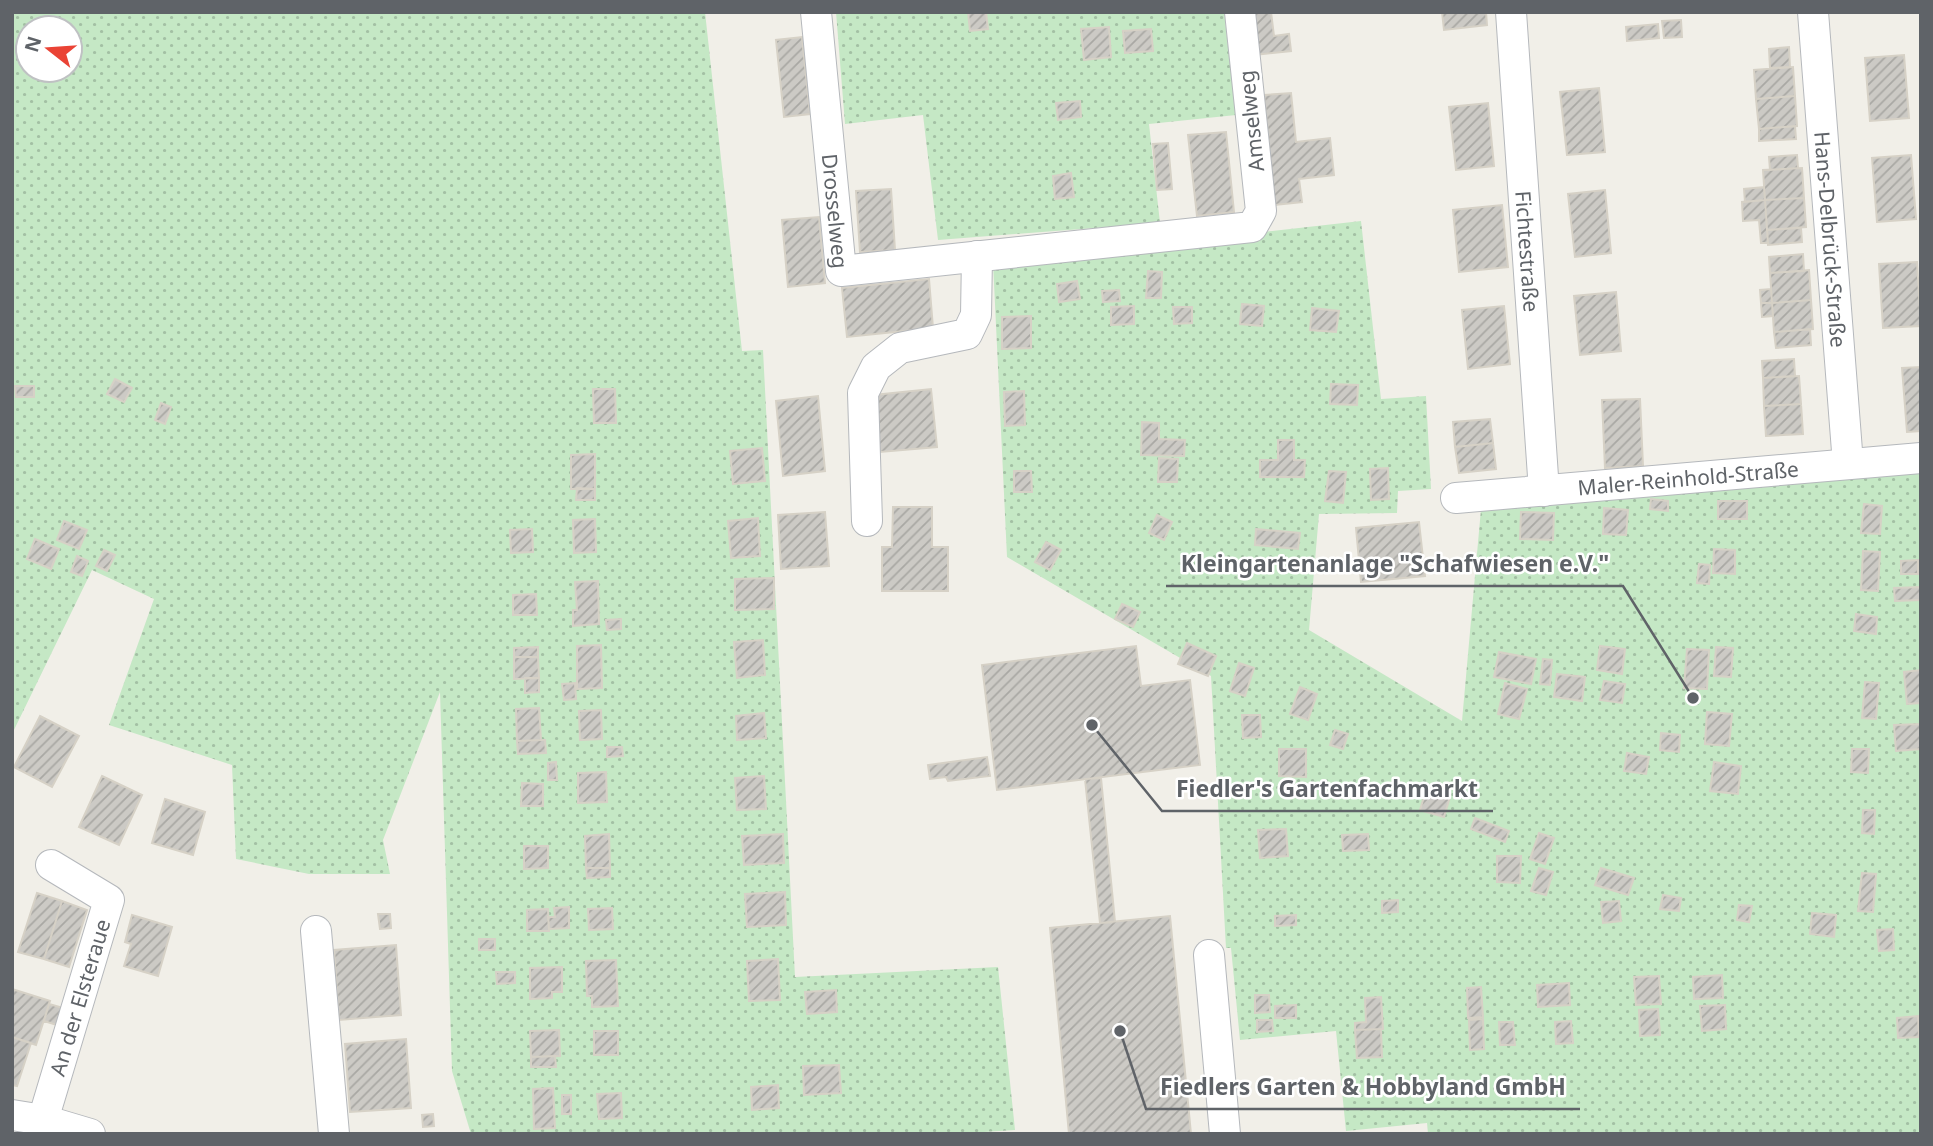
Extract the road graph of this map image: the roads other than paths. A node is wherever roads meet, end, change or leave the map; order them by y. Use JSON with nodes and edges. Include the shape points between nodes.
{"nodes":[{"id":1,"x":816,"y":12,"type":"edge"},
{"id":2,"x":1240,"y":12,"type":"edge"},
{"id":3,"x":1511,"y":12,"type":"edge"},
{"id":4,"x":1813,"y":12,"type":"edge"},
{"id":5,"x":1252,"y":227,"type":"joint"},
{"id":6,"x":977,"y":256,"type":"junction"},
{"id":7,"x":1921,"y":457,"type":"edge"},
{"id":8,"x":1848,"y":464,"type":"junction"},
{"id":9,"x":1544,"y":491,"type":"junction"},
{"id":10,"x":1456,"y":498,"type":"dead end"},
{"id":11,"x":867,"y":521,"type":"dead end"},
{"id":12,"x":51,"y":865,"type":"dead end"},
{"id":13,"x":316,"y":931,"type":"dead end"},
{"id":14,"x":1209,"y":954,"type":"dead end"},
{"id":15,"x":12,"y":1115,"type":"edge"},
{"id":16,"x":43,"y":1119,"type":"junction"},
{"id":17,"x":90,"y":1134,"type":"edge"},
{"id":18,"x":334,"y":1134,"type":"edge"},
{"id":19,"x":1225,"y":1134,"type":"edge"}],
"edges":[{"from":1,"to":6,"type":"street","name":"Drosselweg","via":[[841,271]]},
{"from":2,"to":5,"type":"street","name":"Amselweg","via":[[1261,211]]},
{"from":3,"to":9,"type":"street","name":"Fichtestraße"},
{"from":4,"to":8,"type":"street","name":"Hans-Delbrück-Straße"},
{"from":5,"to":6,"type":"street","name":"Drosselweg"},
{"from":6,"to":11,"type":"street","via":[[976,315],[967,334],[900,348],[876,367],[863,393]]},
{"from":7,"to":8,"type":"street","name":"Maler-Reinhold-Straße"},
{"from":8,"to":9,"type":"street","name":"Maler-Reinhold-Straße"},
{"from":9,"to":10,"type":"street","name":"Maler-Reinhold-Straße"},
{"from":12,"to":16,"type":"street","name":"An der Elsteraue","via":[[116,893]]},
{"from":13,"to":18,"type":"street"},
{"from":14,"to":19,"type":"street"},
{"from":15,"to":16,"type":"street"},
{"from":16,"to":17,"type":"street"}]}
